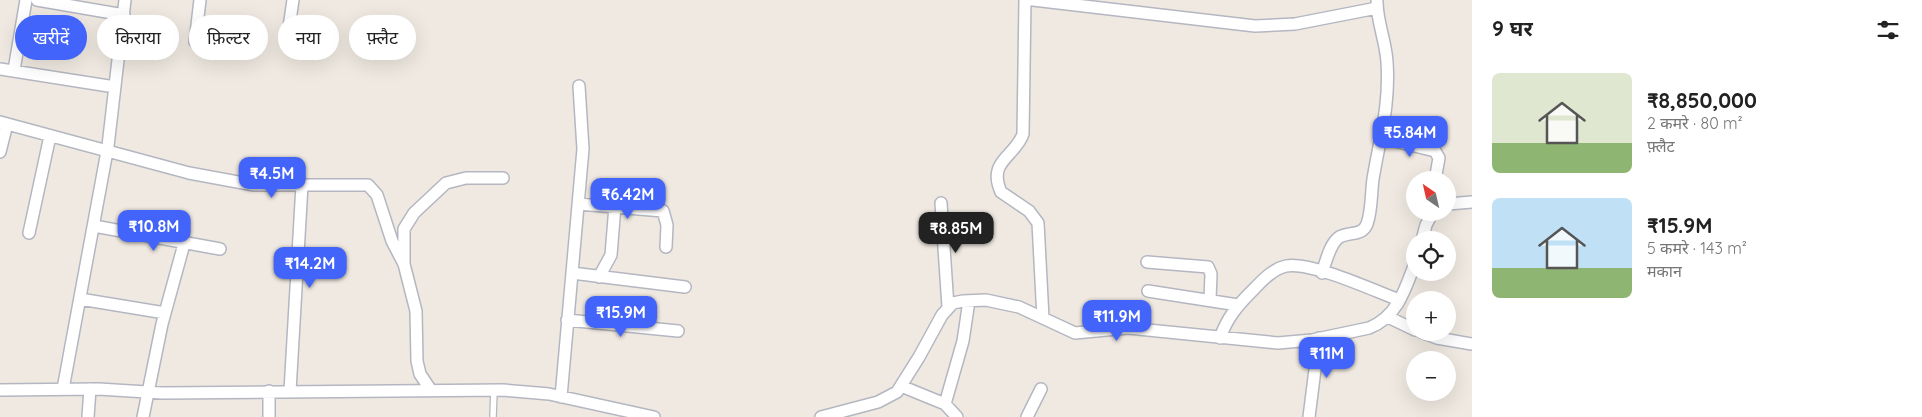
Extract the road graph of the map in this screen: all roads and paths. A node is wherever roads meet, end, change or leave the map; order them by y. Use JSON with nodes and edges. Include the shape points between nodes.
{"nodes":[{"id":1,"x":26,"y":0,"type":"edge"},
{"id":2,"x":37,"y":0,"type":"edge"},
{"id":3,"x":125,"y":0,"type":"edge"},
{"id":4,"x":200,"y":0,"type":"edge"},
{"id":5,"x":293,"y":0,"type":"edge"},
{"id":6,"x":1025,"y":0,"type":"edge"},
{"id":7,"x":1033,"y":0,"type":"edge"},
{"id":8,"x":1377,"y":4,"type":"edge"},
{"id":9,"x":119,"y":15,"type":"edge"},
{"id":10,"x":124,"y":15,"type":"edge"},
{"id":11,"x":198,"y":15,"type":"edge"},
{"id":12,"x":291,"y":15,"type":"edge"},
{"id":13,"x":118,"y":60,"type":"edge"},
{"id":14,"x":0,"y":69,"type":"edge"},
{"id":15,"x":14,"y":70,"type":"junction"},
{"id":16,"x":580,"y":86,"type":"dead end"},
{"id":17,"x":115,"y":87,"type":"junction"},
{"id":18,"x":3,"y":123,"type":"edge"},
{"id":19,"x":50,"y":136,"type":"junction"},
{"id":20,"x":1382,"y":138,"type":"junction"},
{"id":21,"x":0,"y":152,"type":"edge"},
{"id":22,"x":107,"y":153,"type":"junction"},
{"id":23,"x":1437,"y":171,"type":"edge"},
{"id":24,"x":503,"y":178,"type":"dead end"},
{"id":25,"x":302,"y":186,"type":"junction"},
{"id":26,"x":1472,"y":202,"type":"edge"},
{"id":27,"x":941,"y":203,"type":"dead end"},
{"id":28,"x":1456,"y":203,"type":"edge"},
{"id":29,"x":578,"y":204,"type":"junction"},
{"id":30,"x":616,"y":206,"type":"junction"},
{"id":31,"x":94,"y":226,"type":"junction"},
{"id":32,"x":29,"y":233,"type":"dead end"},
{"id":33,"x":184,"y":244,"type":"junction"},
{"id":34,"x":666,"y":248,"type":"dead end"},
{"id":35,"x":220,"y":249,"type":"dead end"},
{"id":36,"x":1146,"y":262,"type":"dead end"},
{"id":37,"x":404,"y":264,"type":"junction"},
{"id":38,"x":1322,"y":272,"type":"junction"},
{"id":39,"x":572,"y":273,"type":"junction"},
{"id":40,"x":599,"y":276,"type":"junction"},
{"id":41,"x":1408,"y":281,"type":"edge"},
{"id":42,"x":684,"y":287,"type":"dead end"},
{"id":43,"x":1148,"y":291,"type":"dead end"},
{"id":44,"x":80,"y":299,"type":"junction"},
{"id":45,"x":1210,"y":299,"type":"junction"},
{"id":46,"x":969,"y":300,"type":"junction"},
{"id":47,"x":1400,"y":300,"type":"junction"},
{"id":48,"x":1238,"y":305,"type":"junction"},
{"id":49,"x":948,"y":307,"type":"junction"},
{"id":50,"x":165,"y":313,"type":"junction"},
{"id":51,"x":1388,"y":317,"type":"junction"},
{"id":52,"x":1043,"y":318,"type":"junction"},
{"id":53,"x":567,"y":320,"type":"junction"},
{"id":54,"x":1406,"y":326,"type":"edge"},
{"id":55,"x":678,"y":331,"type":"dead end"},
{"id":56,"x":1220,"y":338,"type":"junction"},
{"id":57,"x":1320,"y":338,"type":"junction"},
{"id":58,"x":1454,"y":341,"type":"edge"},
{"id":59,"x":1472,"y":344,"type":"edge"},
{"id":60,"x":901,"y":386,"type":"junction"},
{"id":61,"x":63,"y":389,"type":"junction"},
{"id":62,"x":90,"y":389,"type":"junction"},
{"id":63,"x":430,"y":389,"type":"junction"},
{"id":64,"x":1041,"y":389,"type":"dead end"},
{"id":65,"x":0,"y":390,"type":"edge"},
{"id":66,"x":494,"y":390,"type":"junction"},
{"id":67,"x":269,"y":391,"type":"junction"},
{"id":68,"x":290,"y":391,"type":"junction"},
{"id":69,"x":147,"y":392,"type":"junction"},
{"id":70,"x":561,"y":397,"type":"junction"},
{"id":71,"x":945,"y":404,"type":"junction"},
{"id":72,"x":88,"y":417,"type":"edge"},
{"id":73,"x":142,"y":417,"type":"edge"},
{"id":74,"x":269,"y":417,"type":"edge"},
{"id":75,"x":493,"y":417,"type":"edge"},
{"id":76,"x":654,"y":417,"type":"edge"},
{"id":77,"x":821,"y":417,"type":"edge"},
{"id":78,"x":957,"y":417,"type":"edge"},
{"id":79,"x":1027,"y":417,"type":"edge"},
{"id":80,"x":1309,"y":417,"type":"edge"}],
"edges":[{"from":1,"to":15,"type":"street"},
{"from":2,"to":9,"type":"street"},
{"from":3,"to":10,"type":"street"},
{"from":4,"to":11,"type":"street"},
{"from":5,"to":12,"type":"street"},
{"from":6,"to":52,"type":"street","via":[[1023,134],[1016,147],[1003,159],[997,176],[1001,192],[1029,211],[1038,223]]},
{"from":7,"to":8,"type":"street","via":[[1255,26],[1295,24]]},
{"from":8,"to":20,"type":"street","via":[[1388,75]]},
{"from":13,"to":17,"type":"street"},
{"from":14,"to":15,"type":"street"},
{"from":15,"to":17,"type":"street"},
{"from":16,"to":29,"type":"street","via":[[583,149]]},
{"from":17,"to":22,"type":"street"},
{"from":18,"to":19,"type":"street"},
{"from":18,"to":21,"type":"street"},
{"from":19,"to":22,"type":"street"},
{"from":19,"to":32,"type":"street"},
{"from":20,"to":23,"type":"street","via":[[1435,151],[1439,158]]},
{"from":20,"to":38,"type":"street","via":[[1367,224],[1360,232],[1346,234],[1335,241]]},
{"from":22,"to":25,"type":"street","via":[[254,185]]},
{"from":22,"to":31,"type":"street"},
{"from":24,"to":37,"type":"street","via":[[456,180],[437,189],[408,220],[404,229]]},
{"from":25,"to":37,"type":"street","via":[[361,184],[373,188],[392,242]]},
{"from":25,"to":68,"type":"street"},
{"from":26,"to":28,"type":"street"},
{"from":27,"to":49,"type":"street"},
{"from":29,"to":30,"type":"street"},
{"from":29,"to":39,"type":"street"},
{"from":30,"to":34,"type":"street","via":[[663,211],[667,225]]},
{"from":30,"to":40,"type":"street","via":[[611,255]]},
{"from":31,"to":33,"type":"street"},
{"from":31,"to":44,"type":"street"},
{"from":33,"to":35,"type":"street"},
{"from":33,"to":50,"type":"street"},
{"from":36,"to":45,"type":"street","via":[[1208,267],[1211,274]]},
{"from":37,"to":63,"type":"street","via":[[416,311],[417,361],[420,374]]},
{"from":38,"to":47,"type":"street"},
{"from":38,"to":48,"type":"street","via":[[1285,267],[1267,277]]},
{"from":39,"to":40,"type":"street"},
{"from":39,"to":53,"type":"street"},
{"from":40,"to":42,"type":"street"},
{"from":41,"to":47,"type":"street"},
{"from":43,"to":45,"type":"street"},
{"from":44,"to":50,"type":"street"},
{"from":44,"to":61,"type":"street"},
{"from":45,"to":48,"type":"street"},
{"from":46,"to":49,"type":"street"},
{"from":46,"to":52,"type":"street","via":[[1007,303]]},
{"from":46,"to":71,"type":"street","via":[[963,341]]},
{"from":47,"to":51,"type":"street"},
{"from":48,"to":56,"type":"street","via":[[1227,319]]},
{"from":49,"to":60,"type":"street"},
{"from":50,"to":69,"type":"street"},
{"from":51,"to":54,"type":"street"},
{"from":51,"to":57,"type":"street","via":[[1369,328]]},
{"from":52,"to":56,"type":"street","via":[[1075,333],[1128,328]]},
{"from":53,"to":55,"type":"street"},
{"from":53,"to":70,"type":"street"},
{"from":56,"to":57,"type":"street","via":[[1278,343]]},
{"from":57,"to":80,"type":"street"},
{"from":58,"to":59,"type":"street"},
{"from":60,"to":71,"type":"street"},
{"from":60,"to":77,"type":"street","via":[[897,392],[878,402]]},
{"from":61,"to":62,"type":"street"},
{"from":61,"to":65,"type":"street"},
{"from":62,"to":69,"type":"street"},
{"from":62,"to":72,"type":"street"},
{"from":63,"to":66,"type":"street"},
{"from":63,"to":68,"type":"street"},
{"from":64,"to":79,"type":"street"},
{"from":66,"to":70,"type":"street"},
{"from":66,"to":75,"type":"lane"},
{"from":67,"to":68,"type":"street"},
{"from":67,"to":69,"type":"street"},
{"from":67,"to":74,"type":"street"},
{"from":69,"to":73,"type":"street"},
{"from":70,"to":76,"type":"street"},
{"from":71,"to":78,"type":"street"}]}
